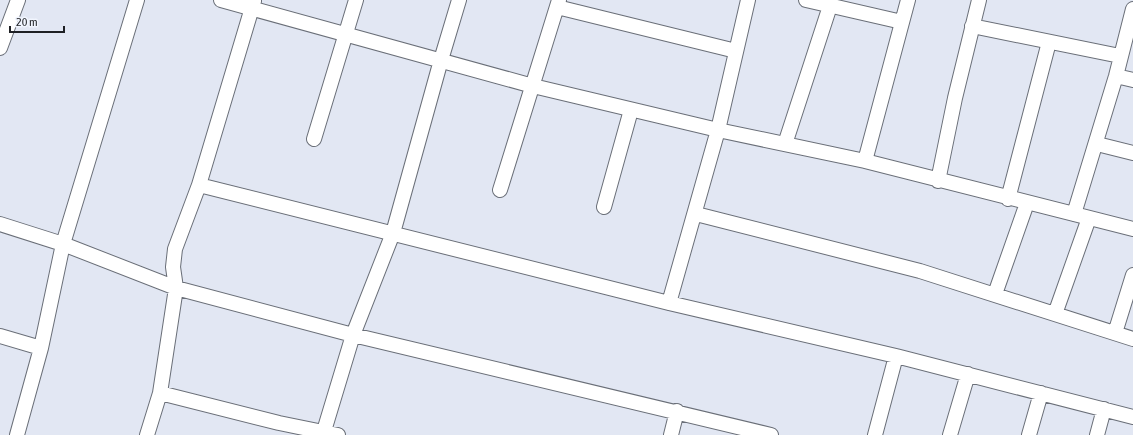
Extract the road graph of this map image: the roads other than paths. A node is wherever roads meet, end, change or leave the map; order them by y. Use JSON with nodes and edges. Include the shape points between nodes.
{"nodes":[{"id":1,"x":18,"y":0,"type":"edge"},
{"id":2,"x":137,"y":0,"type":"edge"},
{"id":3,"x":221,"y":0,"type":"edge"},
{"id":4,"x":356,"y":0,"type":"edge"},
{"id":5,"x":459,"y":0,"type":"edge"},
{"id":6,"x":748,"y":0,"type":"edge"},
{"id":7,"x":806,"y":0,"type":"edge"},
{"id":8,"x":908,"y":0,"type":"edge"},
{"id":9,"x":979,"y":0,"type":"edge"},
{"id":10,"x":253,"y":4,"type":"edge"},
{"id":11,"x":558,"y":4,"type":"edge"},
{"id":12,"x":830,"y":6,"type":"junction"},
{"id":13,"x":1133,"y":9,"type":"edge"},
{"id":14,"x":902,"y":22,"type":"junction"},
{"id":15,"x":972,"y":26,"type":"junction"},
{"id":16,"x":345,"y":33,"type":"junction"},
{"id":17,"x":1049,"y":42,"type":"junction"},
{"id":18,"x":0,"y":48,"type":"edge"},
{"id":19,"x":736,"y":51,"type":"junction"},
{"id":20,"x":1120,"y":56,"type":"junction"},
{"id":21,"x":441,"y":60,"type":"junction"},
{"id":22,"x":1116,"y":76,"type":"junction"},
{"id":23,"x":1133,"y":80,"type":"edge"},
{"id":24,"x":533,"y":86,"type":"junction"},
{"id":25,"x":631,"y":110,"type":"junction"},
{"id":26,"x":718,"y":130,"type":"junction"},
{"id":27,"x":314,"y":139,"type":"dead end"},
{"id":28,"x":785,"y":144,"type":"junction"},
{"id":29,"x":1097,"y":144,"type":"junction"},
{"id":30,"x":1133,"y":153,"type":"edge"},
{"id":31,"x":865,"y":161,"type":"junction"},
{"id":32,"x":938,"y":181,"type":"junction"},
{"id":33,"x":199,"y":185,"type":"junction"},
{"id":34,"x":500,"y":190,"type":"dead end"},
{"id":35,"x":1008,"y":198,"type":"junction"},
{"id":36,"x":1027,"y":203,"type":"junction"},
{"id":37,"x":604,"y":207,"type":"dead end"},
{"id":38,"x":696,"y":214,"type":"junction"},
{"id":39,"x":1074,"y":214,"type":"junction"},
{"id":40,"x":1089,"y":218,"type":"junction"},
{"id":41,"x":0,"y":224,"type":"edge"},
{"id":42,"x":1133,"y":229,"type":"edge"},
{"id":43,"x":393,"y":233,"type":"junction"},
{"id":44,"x":63,"y":244,"type":"junction"},
{"id":45,"x":1133,"y":276,"type":"edge"},
{"id":46,"x":176,"y":288,"type":"junction"},
{"id":47,"x":995,"y":294,"type":"junction"},
{"id":48,"x":669,"y":303,"type":"junction"},
{"id":49,"x":1055,"y":314,"type":"junction"},
{"id":50,"x":1115,"y":334,"type":"junction"},
{"id":51,"x":353,"y":335,"type":"junction"},
{"id":52,"x":0,"y":336,"type":"edge"},
{"id":53,"x":1133,"y":339,"type":"edge"},
{"id":54,"x":40,"y":348,"type":"junction"},
{"id":55,"x":896,"y":356,"type":"junction"},
{"id":56,"x":968,"y":374,"type":"junction"},
{"id":57,"x":160,"y":393,"type":"junction"},
{"id":58,"x":1042,"y":393,"type":"junction"},
{"id":59,"x":1104,"y":409,"type":"junction"},
{"id":60,"x":677,"y":411,"type":"junction"},
{"id":61,"x":1133,"y":418,"type":"edge"},
{"id":62,"x":279,"y":429,"type":"edge"},
{"id":63,"x":324,"y":431,"type":"junction"},
{"id":64,"x":17,"y":435,"type":"edge"},
{"id":65,"x":148,"y":435,"type":"edge"},
{"id":66,"x":338,"y":435,"type":"edge"},
{"id":67,"x":671,"y":435,"type":"edge"},
{"id":68,"x":771,"y":435,"type":"edge"},
{"id":69,"x":875,"y":435,"type":"edge"},
{"id":70,"x":950,"y":435,"type":"edge"},
{"id":71,"x":1029,"y":435,"type":"edge"},
{"id":72,"x":1097,"y":435,"type":"edge"}],
"edges":[{"from":1,"to":18,"type":"street"},
{"from":2,"to":44,"type":"street"},
{"from":3,"to":10,"type":"street"},
{"from":4,"to":16,"type":"street"},
{"from":5,"to":21,"type":"street"},
{"from":6,"to":19,"type":"street"},
{"from":7,"to":12,"type":"street"},
{"from":8,"to":14,"type":"street"},
{"from":9,"to":15,"type":"street"},
{"from":10,"to":16,"type":"street"},
{"from":10,"to":33,"type":"street"},
{"from":11,"to":19,"type":"street"},
{"from":11,"to":24,"type":"street"},
{"from":12,"to":14,"type":"street"},
{"from":12,"to":28,"type":"street"},
{"from":13,"to":20,"type":"street"},
{"from":14,"to":31,"type":"street"},
{"from":15,"to":17,"type":"street"},
{"from":15,"to":32,"type":"street"},
{"from":16,"to":21,"type":"street"},
{"from":16,"to":27,"type":"street"},
{"from":17,"to":20,"type":"street"},
{"from":17,"to":35,"type":"street"},
{"from":19,"to":26,"type":"street"},
{"from":20,"to":22,"type":"street"},
{"from":21,"to":24,"type":"street"},
{"from":21,"to":43,"type":"street"},
{"from":22,"to":23,"type":"street"},
{"from":22,"to":29,"type":"street"},
{"from":24,"to":25,"type":"street"},
{"from":24,"to":34,"type":"street"},
{"from":25,"to":26,"type":"street"},
{"from":25,"to":37,"type":"street"},
{"from":26,"to":28,"type":"street"},
{"from":26,"to":38,"type":"street"},
{"from":28,"to":31,"type":"street"},
{"from":29,"to":30,"type":"street"},
{"from":29,"to":39,"type":"street"},
{"from":31,"to":32,"type":"street"},
{"from":32,"to":35,"type":"street"},
{"from":33,"to":43,"type":"street"},
{"from":33,"to":46,"type":"street","via":[[175,249],[173,267]]},
{"from":35,"to":36,"type":"street"},
{"from":36,"to":39,"type":"street"},
{"from":36,"to":47,"type":"street"},
{"from":38,"to":47,"type":"street"},
{"from":38,"to":48,"type":"street"},
{"from":39,"to":40,"type":"street"},
{"from":40,"to":42,"type":"street"},
{"from":40,"to":49,"type":"street"},
{"from":41,"to":44,"type":"street"},
{"from":43,"to":48,"type":"street"},
{"from":43,"to":51,"type":"street"},
{"from":44,"to":46,"type":"street"},
{"from":44,"to":54,"type":"street"},
{"from":45,"to":50,"type":"street"},
{"from":46,"to":51,"type":"street"},
{"from":46,"to":57,"type":"street"},
{"from":47,"to":49,"type":"street"},
{"from":48,"to":55,"type":"street"},
{"from":49,"to":50,"type":"street"},
{"from":50,"to":53,"type":"street"},
{"from":51,"to":60,"type":"street"},
{"from":51,"to":63,"type":"street"},
{"from":52,"to":54,"type":"street"},
{"from":54,"to":64,"type":"street"},
{"from":55,"to":56,"type":"street"},
{"from":55,"to":69,"type":"street"},
{"from":56,"to":58,"type":"street"},
{"from":56,"to":70,"type":"street"},
{"from":57,"to":62,"type":"street"},
{"from":57,"to":65,"type":"street"},
{"from":58,"to":59,"type":"street"},
{"from":58,"to":71,"type":"street"},
{"from":59,"to":61,"type":"street"},
{"from":59,"to":72,"type":"street"},
{"from":60,"to":67,"type":"street"},
{"from":60,"to":68,"type":"street"},
{"from":62,"to":63,"type":"street"},
{"from":63,"to":66,"type":"street"}]}
